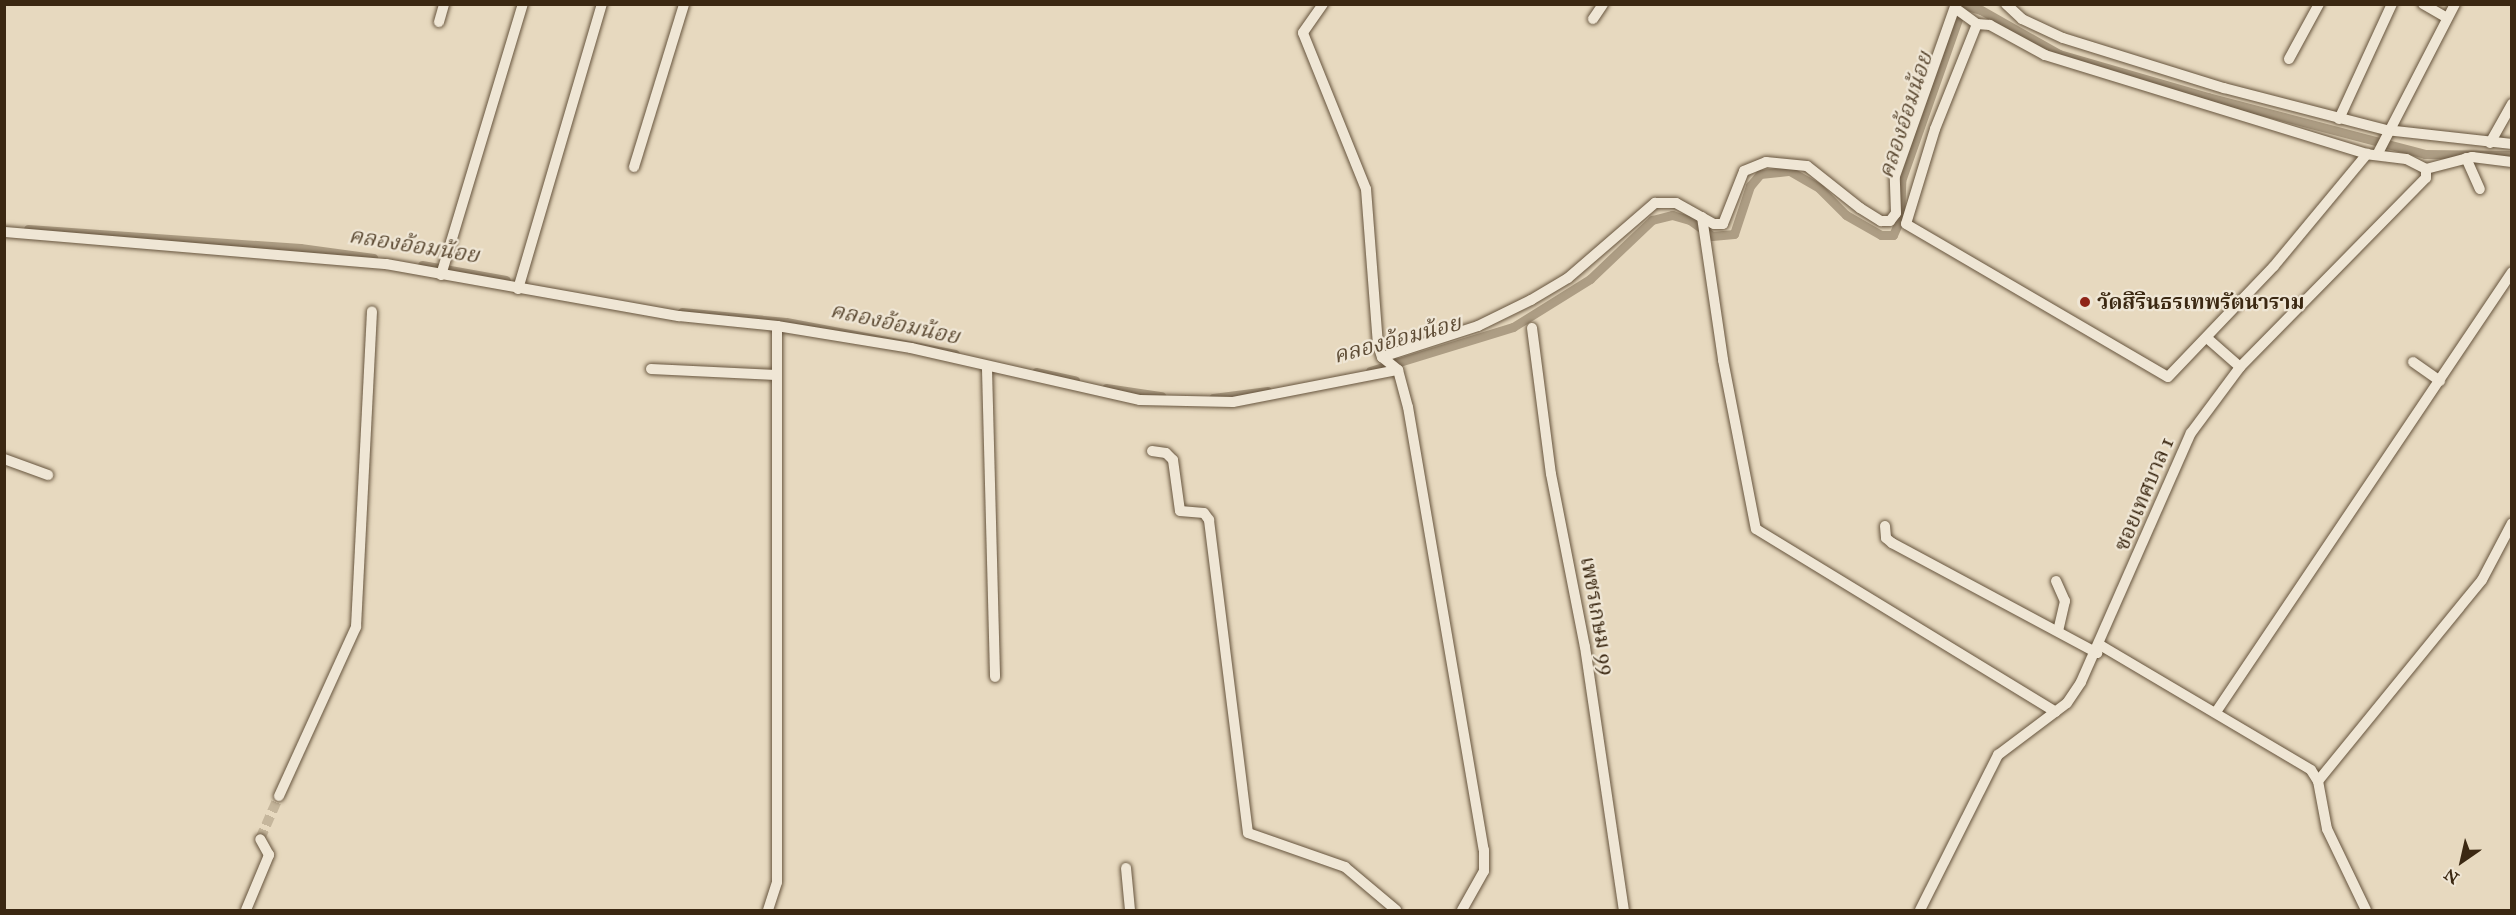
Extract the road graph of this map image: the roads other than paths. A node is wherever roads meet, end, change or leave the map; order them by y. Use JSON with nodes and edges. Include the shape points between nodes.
{"nodes":[{"id":1,"x":444,"y":4,"type":"edge"},
{"id":2,"x":523,"y":4,"type":"edge"},
{"id":3,"x":602,"y":4,"type":"edge"},
{"id":4,"x":684,"y":4,"type":"edge"},
{"id":5,"x":1323,"y":4,"type":"edge"},
{"id":6,"x":1603,"y":4,"type":"edge"},
{"id":7,"x":2006,"y":4,"type":"edge"},
{"id":8,"x":2319,"y":4,"type":"edge"},
{"id":9,"x":2392,"y":4,"type":"edge"},
{"id":10,"x":2423,"y":4,"type":"edge"},
{"id":11,"x":2455,"y":4,"type":"edge"},
{"id":12,"x":1956,"y":7,"type":"edge"},
{"id":13,"x":2447,"y":18,"type":"junction"},
{"id":14,"x":1593,"y":19,"type":"dead end"},
{"id":15,"x":1974,"y":21,"type":"junction"},
{"id":16,"x":439,"y":22,"type":"dead end"},
{"id":17,"x":2289,"y":59,"type":"dead end"},
{"id":18,"x":2511,"y":104,"type":"edge"},
{"id":19,"x":2339,"y":119,"type":"junction"},
{"id":20,"x":2385,"y":133,"type":"junction"},
{"id":21,"x":2490,"y":143,"type":"junction"},
{"id":22,"x":2511,"y":144,"type":"edge"},
{"id":23,"x":2375,"y":152,"type":"junction"},
{"id":24,"x":2466,"y":158,"type":"junction"},
{"id":25,"x":2511,"y":162,"type":"edge"},
{"id":26,"x":634,"y":167,"type":"dead end"},
{"id":27,"x":2426,"y":169,"type":"junction"},
{"id":28,"x":2481,"y":189,"type":"dead end"},
{"id":29,"x":1701,"y":219,"type":"junction"},
{"id":30,"x":4,"y":232,"type":"edge"},
{"id":31,"x":442,"y":270,"type":"junction"},
{"id":32,"x":2511,"y":272,"type":"edge"},
{"id":33,"x":519,"y":285,"type":"junction"},
{"id":34,"x":372,"y":311,"type":"dead end"},
{"id":35,"x":777,"y":326,"type":"junction"},
{"id":36,"x":1533,"y":328,"type":"dead end"},
{"id":37,"x":2207,"y":338,"type":"junction"},
{"id":38,"x":1383,"y":358,"type":"junction"},
{"id":39,"x":2413,"y":362,"type":"dead end"},
{"id":40,"x":2240,"y":367,"type":"junction"},
{"id":41,"x":651,"y":369,"type":"dead end"},
{"id":42,"x":987,"y":369,"type":"junction"},
{"id":43,"x":1397,"y":369,"type":"junction"},
{"id":44,"x":776,"y":375,"type":"junction"},
{"id":45,"x":2440,"y":381,"type":"junction"},
{"id":46,"x":1152,"y":451,"type":"dead end"},
{"id":47,"x":4,"y":459,"type":"edge"},
{"id":48,"x":48,"y":475,"type":"dead end"},
{"id":49,"x":2511,"y":523,"type":"edge"},
{"id":50,"x":1885,"y":526,"type":"dead end"},
{"id":51,"x":2056,"y":581,"type":"dead end"},
{"id":52,"x":2058,"y":631,"type":"junction"},
{"id":53,"x":2098,"y":649,"type":"junction"},
{"id":54,"x":995,"y":677,"type":"dead end"},
{"id":55,"x":2056,"y":712,"type":"junction"},
{"id":56,"x":2216,"y":712,"type":"junction"},
{"id":57,"x":2318,"y":781,"type":"junction"},
{"id":58,"x":279,"y":796,"type":"tunnel mouth"},
{"id":59,"x":260,"y":839,"type":"tunnel mouth"},
{"id":60,"x":1126,"y":868,"type":"dead end"},
{"id":61,"x":246,"y":910,"type":"edge"},
{"id":62,"x":768,"y":910,"type":"edge"},
{"id":63,"x":1130,"y":910,"type":"edge"},
{"id":64,"x":1396,"y":910,"type":"edge"},
{"id":65,"x":1462,"y":910,"type":"edge"},
{"id":66,"x":1624,"y":910,"type":"edge"},
{"id":67,"x":1920,"y":910,"type":"edge"},
{"id":68,"x":2366,"y":910,"type":"edge"}],
"edges":[{"from":1,"to":16,"type":"street"},
{"from":2,"to":31,"type":"street"},
{"from":3,"to":33,"type":"street"},
{"from":4,"to":26,"type":"street"},
{"from":5,"to":38,"type":"street","via":[[1303,33],[1363,176]]},
{"from":6,"to":14,"type":"street"},
{"from":7,"to":19,"type":"street","via":[[2022,19],[2063,38]]},
{"from":8,"to":17,"type":"street"},
{"from":9,"to":19,"type":"street"},
{"from":10,"to":13,"type":"street"},
{"from":11,"to":13,"type":"street"},
{"from":12,"to":15,"type":"street"},
{"from":12,"to":29,"type":"street","via":[[1895,176],[1896,213],[1890,221],[1881,221],[1860,208],[1807,166],[1782,161],[1744,171],[1723,224]]},
{"from":13,"to":20,"type":"street"},
{"from":15,"to":23,"type":"street","via":[[1990,25],[2045,55],[2085,69]]},
{"from":15,"to":37,"type":"street","via":[[1906,224],[2168,377]]},
{"from":18,"to":21,"type":"street"},
{"from":19,"to":20,"type":"street"},
{"from":20,"to":21,"type":"street"},
{"from":20,"to":23,"type":"street"},
{"from":21,"to":22,"type":"street"},
{"from":23,"to":27,"type":"street","via":[[2406,159]]},
{"from":23,"to":37,"type":"street"},
{"from":24,"to":25,"type":"street"},
{"from":24,"to":27,"type":"street"},
{"from":24,"to":28,"type":"street"},
{"from":27,"to":40,"type":"street","name":"ซอยเทศบาล 1","via":[[2418,190],[2373,227]]},
{"from":29,"to":38,"type":"street","via":[[1676,203],[1655,203],[1569,278],[1531,300],[1478,326]]},
{"from":29,"to":55,"type":"street","via":[[1756,530]]},
{"from":30,"to":31,"type":"street"},
{"from":31,"to":33,"type":"street"},
{"from":32,"to":45,"type":"street"},
{"from":33,"to":35,"type":"street","via":[[680,316]]},
{"from":34,"to":58,"type":"street","via":[[356,627]]},
{"from":35,"to":42,"type":"street","via":[[911,348]]},
{"from":35,"to":44,"type":"street"},
{"from":36,"to":66,"type":"street","name":"เพชรเกษม 99","via":[[1553,485],[1585,647]]},
{"from":37,"to":40,"type":"street"},
{"from":38,"to":43,"type":"street"},
{"from":39,"to":45,"type":"street"},
{"from":40,"to":53,"type":"street","name":"ซอยเทศบาล 1","via":[[2181,450]]},
{"from":41,"to":44,"type":"street"},
{"from":42,"to":43,"type":"street","via":[[1140,400],[1200,404],[1233,402]]},
{"from":42,"to":54,"type":"street"},
{"from":43,"to":65,"type":"street","via":[[1484,850],[1484,871]]},
{"from":44,"to":62,"type":"street","via":[[777,882]]},
{"from":45,"to":56,"type":"street"},
{"from":46,"to":64,"type":"street","via":[[1166,453],[1173,460],[1180,511],[1204,513],[1209,520],[1248,833],[1345,867]]},
{"from":47,"to":48,"type":"street"},
{"from":49,"to":57,"type":"street","via":[[2482,580]]},
{"from":50,"to":52,"type":"street","via":[[1886,538],[1892,543]]},
{"from":51,"to":52,"type":"street","via":[[2065,601]]},
{"from":52,"to":53,"type":"street"},
{"from":53,"to":55,"type":"street","name":"ซอยเทศบาล 1","via":[[2073,695]]},
{"from":53,"to":56,"type":"street"},
{"from":55,"to":67,"type":"street","name":"ซอยเทศบาล 1","via":[[1998,755]]},
{"from":56,"to":57,"type":"street","via":[[2294,756]]},
{"from":57,"to":68,"type":"street","via":[[2327,829]]},
{"from":59,"to":61,"type":"street","via":[[269,855]]},
{"from":60,"to":63,"type":"street"}]}
